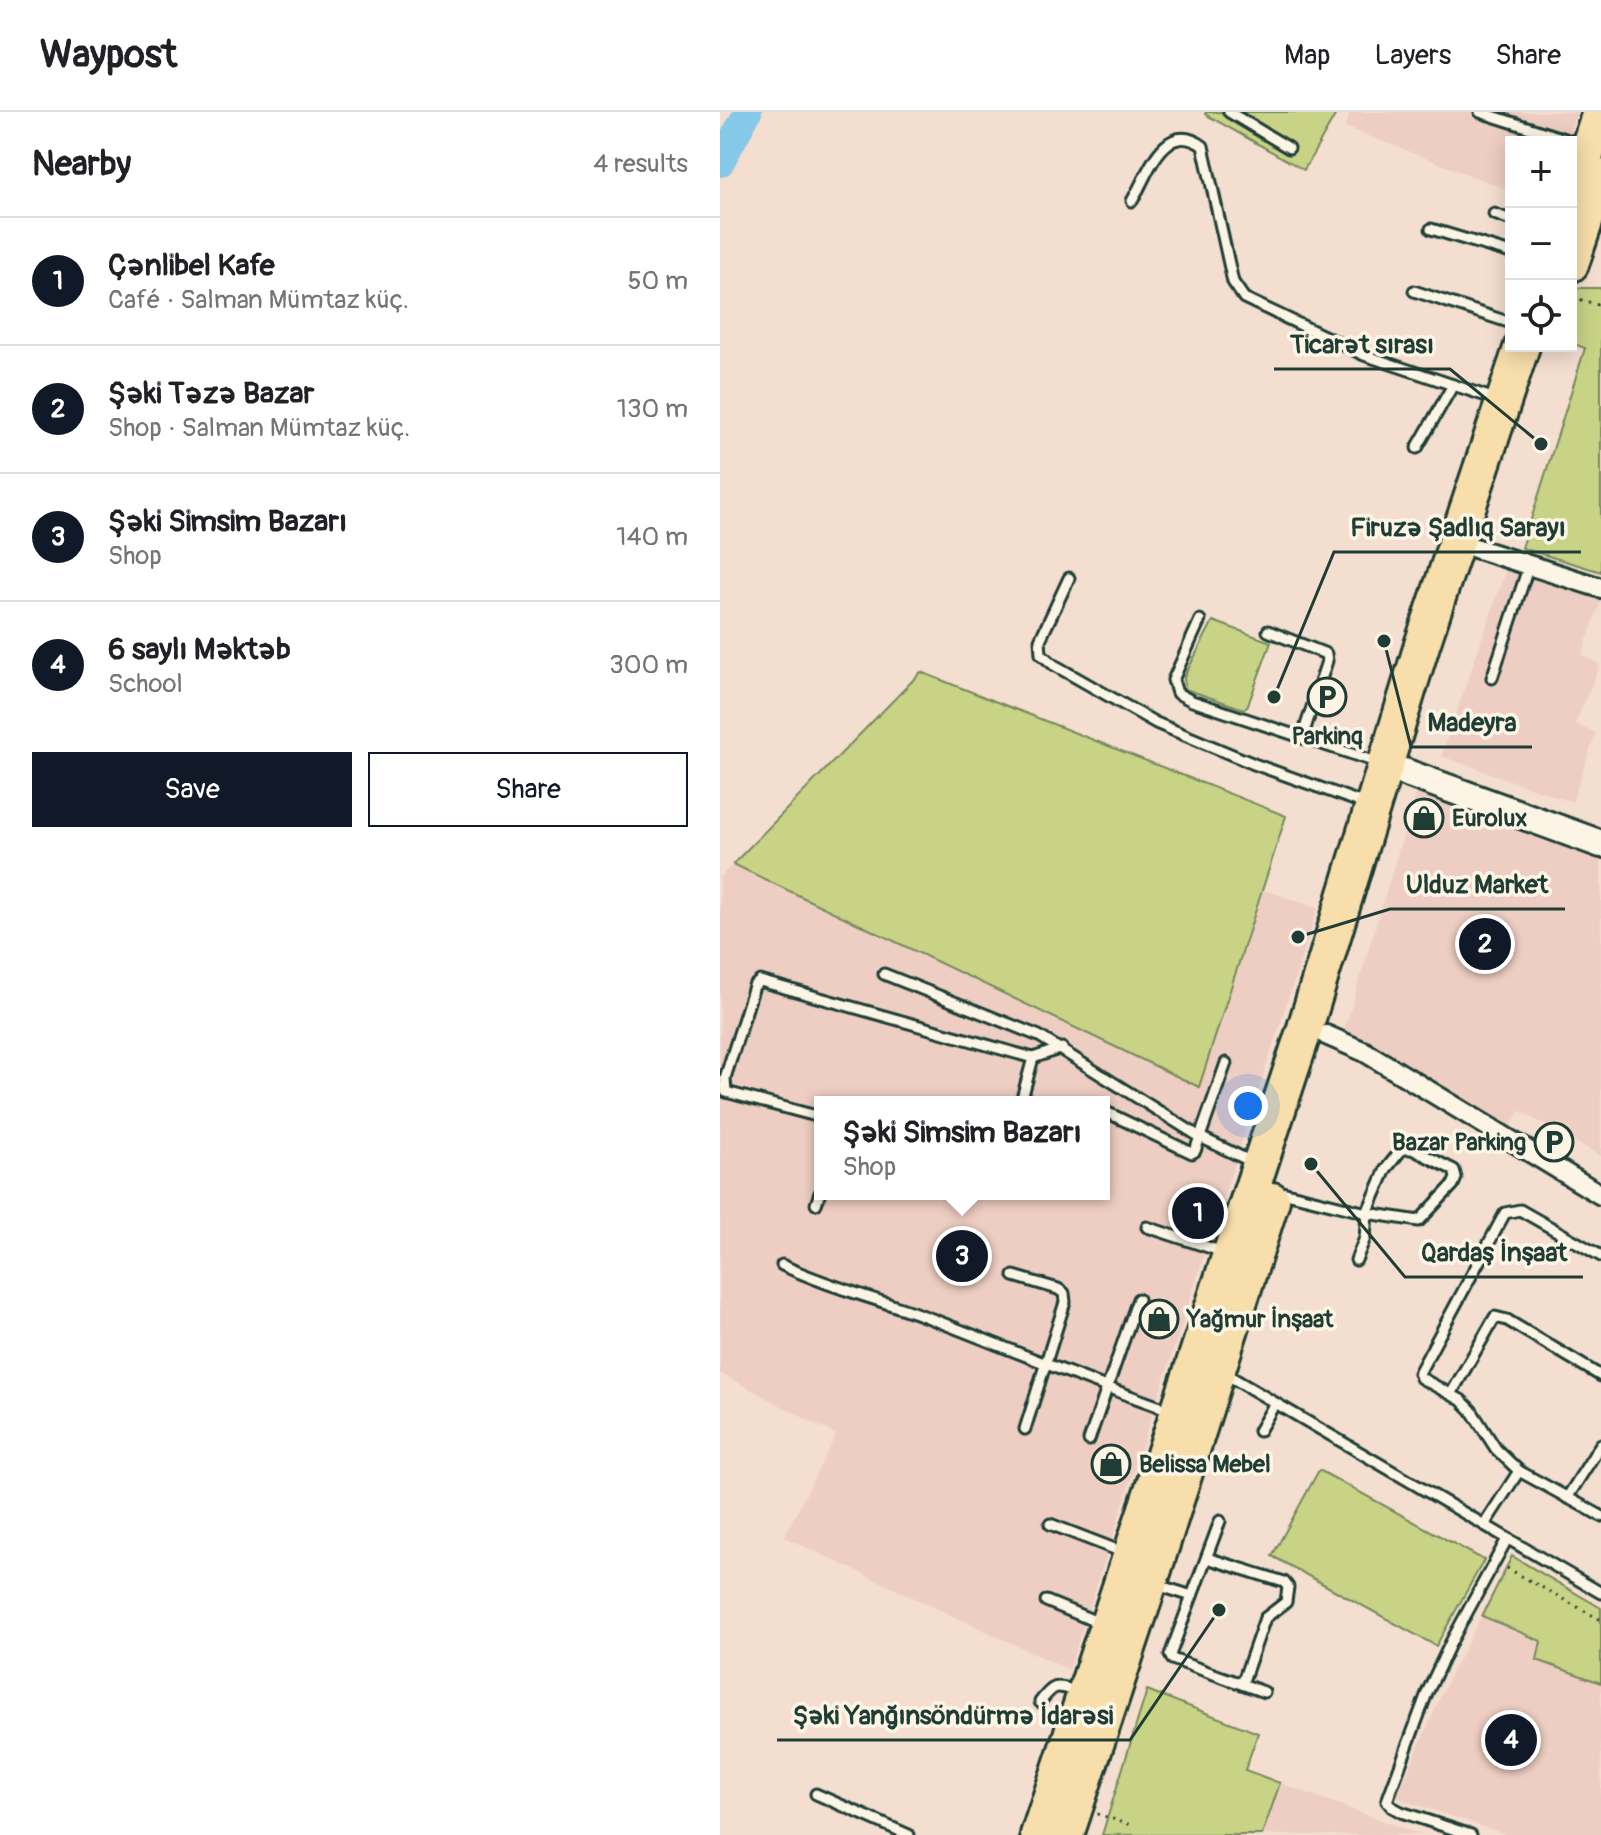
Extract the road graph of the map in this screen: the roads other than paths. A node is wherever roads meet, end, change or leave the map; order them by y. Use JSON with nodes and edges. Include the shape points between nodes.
{"nodes":[{"id":1,"x":1229,"y":112,"type":"edge"},
{"id":2,"x":1480,"y":112,"type":"edge"},
{"id":3,"x":1600,"y":112,"type":"edge"},
{"id":4,"x":1289,"y":148,"type":"dead end"},
{"id":5,"x":1591,"y":180,"type":"edge"},
{"id":6,"x":1132,"y":201,"type":"dead end"},
{"id":7,"x":1494,"y":214,"type":"dead end"},
{"id":8,"x":1505,"y":218,"type":"edge"},
{"id":9,"x":1431,"y":229,"type":"dead end"},
{"id":10,"x":1505,"y":251,"type":"edge"},
{"id":11,"x":1577,"y":254,"type":"edge"},
{"id":12,"x":1414,"y":291,"type":"dead end"},
{"id":13,"x":1505,"y":321,"type":"edge"},
{"id":14,"x":1520,"y":352,"type":"edge"},
{"id":15,"x":1541,"y":352,"type":"edge"},
{"id":16,"x":1453,"y":385,"type":"junction"},
{"id":17,"x":1502,"y":401,"type":"junction"},
{"id":18,"x":1417,"y":448,"type":"dead end"},
{"id":19,"x":1466,"y":544,"type":"junction"},
{"id":20,"x":1529,"y":565,"type":"junction"},
{"id":21,"x":1069,"y":578,"type":"dead end"},
{"id":22,"x":1601,"y":588,"type":"edge"},
{"id":23,"x":1200,"y":620,"type":"dead end"},
{"id":24,"x":1268,"y":631,"type":"dead end"},
{"id":25,"x":1492,"y":678,"type":"dead end"},
{"id":26,"x":1302,"y":738,"type":"junction"},
{"id":27,"x":1394,"y":769,"type":"junction"},
{"id":28,"x":1373,"y":806,"type":"junction"},
{"id":29,"x":1601,"y":844,"type":"edge"},
{"id":30,"x":884,"y":974,"type":"dead end"},
{"id":31,"x":1326,"y":1035,"type":"junction"},
{"id":32,"x":1062,"y":1048,"type":"junction"},
{"id":33,"x":1033,"y":1058,"type":"junction"},
{"id":34,"x":1226,"y":1063,"type":"dead end"},
{"id":35,"x":1023,"y":1096,"type":"edge"},
{"id":36,"x":1110,"y":1114,"type":"edge"},
{"id":37,"x":814,"y":1115,"type":"edge"},
{"id":38,"x":1200,"y":1137,"type":"junction"},
{"id":39,"x":1272,"y":1175,"type":"junction"},
{"id":40,"x":1601,"y":1195,"type":"edge"},
{"id":41,"x":817,"y":1200,"type":"edge"},
{"id":42,"x":816,"y":1204,"type":"dead end"},
{"id":43,"x":1367,"y":1213,"type":"junction"},
{"id":44,"x":1147,"y":1227,"type":"dead end"},
{"id":45,"x":1243,"y":1241,"type":"junction"},
{"id":46,"x":1601,"y":1256,"type":"edge"},
{"id":47,"x":1356,"y":1260,"type":"dead end"},
{"id":48,"x":782,"y":1265,"type":"dead end"},
{"id":49,"x":1014,"y":1276,"type":"dead end"},
{"id":50,"x":1138,"y":1299,"type":"dead end"},
{"id":51,"x":1218,"y":1370,"type":"junction"},
{"id":52,"x":1601,"y":1376,"type":"edge"},
{"id":53,"x":1107,"y":1389,"type":"junction"},
{"id":54,"x":1451,"y":1394,"type":"junction"},
{"id":55,"x":1275,"y":1403,"type":"junction"},
{"id":56,"x":1178,"y":1414,"type":"junction"},
{"id":57,"x":1025,"y":1429,"type":"dead end"},
{"id":58,"x":1259,"y":1431,"type":"dead end"},
{"id":59,"x":1089,"y":1440,"type":"dead end"},
{"id":60,"x":1601,"y":1444,"type":"edge"},
{"id":61,"x":1519,"y":1471,"type":"junction"},
{"id":62,"x":1567,"y":1498,"type":"junction"},
{"id":63,"x":1601,"y":1516,"type":"edge"},
{"id":64,"x":1220,"y":1521,"type":"dead end"},
{"id":65,"x":1050,"y":1524,"type":"dead end"},
{"id":66,"x":1484,"y":1525,"type":"junction"},
{"id":67,"x":1507,"y":1539,"type":"junction"},
{"id":68,"x":1207,"y":1558,"type":"junction"},
{"id":69,"x":1136,"y":1571,"type":"junction"},
{"id":70,"x":1601,"y":1593,"type":"edge"},
{"id":71,"x":1192,"y":1596,"type":"junction"},
{"id":72,"x":1046,"y":1601,"type":"dead end"},
{"id":73,"x":1108,"y":1626,"type":"junction"},
{"id":74,"x":1242,"y":1684,"type":"junction"},
{"id":75,"x":1264,"y":1692,"type":"dead end"},
{"id":76,"x":1084,"y":1695,"type":"junction"},
{"id":77,"x":1040,"y":1702,"type":"dead end"},
{"id":78,"x":816,"y":1794,"type":"dead end"},
{"id":79,"x":1070,"y":1821,"type":"edge"},
{"id":80,"x":1464,"y":1834,"type":"edge"},
{"id":81,"x":909,"y":1835,"type":"edge"},
{"id":82,"x":1038,"y":1835,"type":"edge"}],
"edges":[{"from":1,"to":4,"type":"lane"},
{"from":2,"to":5,"type":"lane"},
{"from":3,"to":5,"type":"highway"},
{"from":5,"to":11,"type":"highway"},
{"from":6,"to":16,"type":"lane","via":[[1163,147],[1190,137],[1203,146],[1233,282],[1244,298],[1364,355]]},
{"from":7,"to":8,"type":"lane"},
{"from":9,"to":10,"type":"lane"},
{"from":12,"to":13,"type":"lane"},
{"from":14,"to":17,"type":"highway"},
{"from":15,"to":19,"type":"highway"},
{"from":16,"to":17,"type":"lane"},
{"from":16,"to":18,"type":"lane"},
{"from":17,"to":19,"type":"highway"},
{"from":19,"to":20,"type":"street"},
{"from":19,"to":27,"type":"highway"},
{"from":20,"to":22,"type":"street"},
{"from":20,"to":25,"type":"lane"},
{"from":21,"to":28,"type":"lane","via":[[1040,640],[1041,654],[1054,665],[1156,723]]},
{"from":23,"to":26,"type":"lane","via":[[1173,680],[1177,693]]},
{"from":24,"to":26,"type":"lane","via":[[1326,654]]},
{"from":26,"to":27,"type":"lane"},
{"from":27,"to":28,"type":"highway"},
{"from":27,"to":29,"type":"main road"},
{"from":27,"to":31,"type":"highway"},
{"from":28,"to":39,"type":"highway","via":[[1305,1028]]},
{"from":30,"to":32,"type":"lane"},
{"from":31,"to":39,"type":"highway"},
{"from":31,"to":40,"type":"street","via":[[1365,1052]]},
{"from":32,"to":33,"type":"lane"},
{"from":32,"to":38,"type":"lane"},
{"from":33,"to":35,"type":"lane"},
{"from":33,"to":37,"type":"lane","via":[[760,981],[725,1078],[726,1092]]},
{"from":34,"to":38,"type":"lane"},
{"from":36,"to":38,"type":"lane","via":[[1187,1152],[1195,1151]]},
{"from":38,"to":39,"type":"lane"},
{"from":39,"to":43,"type":"lane"},
{"from":39,"to":45,"type":"highway"},
{"from":41,"to":42,"type":"lane"},
{"from":43,"to":43,"type":"lane","via":[[1386,1169],[1402,1149],[1454,1170],[1453,1185],[1419,1221]]},
{"from":43,"to":47,"type":"lane"},
{"from":44,"to":45,"type":"lane"},
{"from":45,"to":51,"type":"highway"},
{"from":45,"to":56,"type":"highway"},
{"from":46,"to":54,"type":"lane","via":[[1520,1210],[1505,1213],[1420,1367],[1421,1378]]},
{"from":48,"to":53,"type":"lane"},
{"from":49,"to":57,"type":"lane","via":[[1058,1289],[1065,1302]]},
{"from":50,"to":53,"type":"lane"},
{"from":51,"to":55,"type":"lane"},
{"from":51,"to":69,"type":"highway"},
{"from":52,"to":54,"type":"lane","via":[[1495,1317]]},
{"from":53,"to":56,"type":"lane"},
{"from":53,"to":59,"type":"lane"},
{"from":54,"to":61,"type":"lane","via":[[1471,1410],[1496,1449]]},
{"from":55,"to":58,"type":"lane"},
{"from":55,"to":66,"type":"lane"},
{"from":56,"to":69,"type":"highway"},
{"from":60,"to":62,"type":"lane"},
{"from":61,"to":62,"type":"lane"},
{"from":61,"to":66,"type":"lane"},
{"from":62,"to":63,"type":"lane"},
{"from":64,"to":68,"type":"lane"},
{"from":65,"to":69,"type":"lane"},
{"from":66,"to":67,"type":"lane"},
{"from":67,"to":70,"type":"lane"},
{"from":67,"to":80,"type":"lane","via":[[1427,1693],[1387,1801],[1401,1812]]},
{"from":68,"to":71,"type":"lane"},
{"from":68,"to":74,"type":"lane","via":[[1288,1587],[1286,1602],[1265,1618]]},
{"from":69,"to":71,"type":"lane"},
{"from":69,"to":73,"type":"highway"},
{"from":69,"to":79,"type":"highway"},
{"from":71,"to":74,"type":"lane","via":[[1172,1659]]},
{"from":72,"to":73,"type":"lane"},
{"from":73,"to":76,"type":"highway"},
{"from":74,"to":75,"type":"lane"},
{"from":76,"to":77,"type":"lane","via":[[1058,1685]]},
{"from":76,"to":82,"type":"highway"},
{"from":78,"to":81,"type":"lane"}]}
